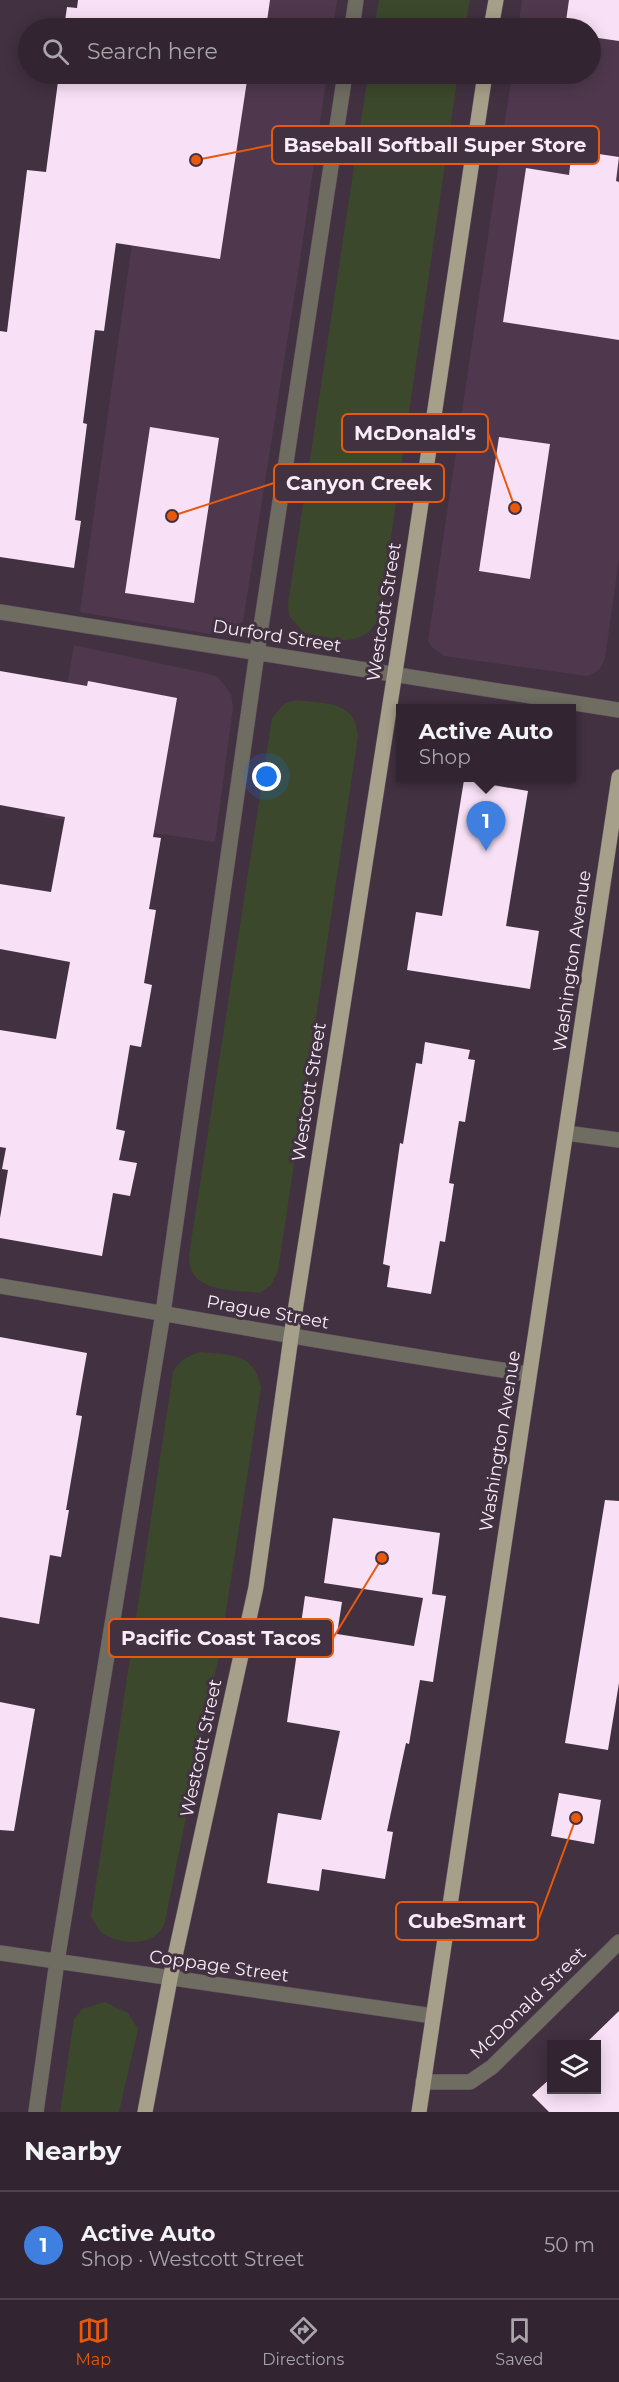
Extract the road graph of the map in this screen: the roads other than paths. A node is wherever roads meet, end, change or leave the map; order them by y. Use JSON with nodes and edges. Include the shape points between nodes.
{"nodes":[{"id":1,"x":356,"y":0,"type":"edge"},
{"id":2,"x":495,"y":0,"type":"edge"},
{"id":3,"x":353,"y":18,"type":"edge"},
{"id":4,"x":492,"y":18,"type":"edge"},
{"id":5,"x":343,"y":84,"type":"edge"},
{"id":6,"x":483,"y":84,"type":"edge"},
{"id":7,"x":0,"y":612,"type":"edge"},
{"id":8,"x":257,"y":653,"type":"junction"},
{"id":9,"x":395,"y":673,"type":"junction"},
{"id":10,"x":619,"y":710,"type":"edge"},
{"id":11,"x":619,"y":777,"type":"edge"},
{"id":12,"x":566,"y":1133,"type":"junction"},
{"id":13,"x":619,"y":1140,"type":"edge"},
{"id":14,"x":0,"y":1286,"type":"edge"},
{"id":15,"x":163,"y":1313,"type":"junction"},
{"id":16,"x":291,"y":1337,"type":"junction"},
{"id":17,"x":530,"y":1374,"type":"junction"},
{"id":18,"x":619,"y":1942,"type":"edge"},
{"id":19,"x":0,"y":1953,"type":"edge"},
{"id":20,"x":57,"y":1962,"type":"junction"},
{"id":21,"x":170,"y":1978,"type":"junction"},
{"id":22,"x":433,"y":2016,"type":"junction"},
{"id":23,"x":423,"y":2082,"type":"junction"},
{"id":24,"x":36,"y":2112,"type":"edge"},
{"id":25,"x":146,"y":2112,"type":"edge"},
{"id":26,"x":419,"y":2112,"type":"edge"}],
"edges":[{"from":1,"to":3,"type":"street"},
{"from":2,"to":4,"type":"main road"},
{"from":5,"to":8,"type":"street"},
{"from":6,"to":9,"type":"main road","name":"Westcott Street"},
{"from":7,"to":8,"type":"street","name":"Durford Street"},
{"from":8,"to":9,"type":"street","name":"Durford Street"},
{"from":8,"to":15,"type":"street"},
{"from":9,"to":10,"type":"street","name":"Durford Street"},
{"from":9,"to":16,"type":"main road","name":"Westcott Street"},
{"from":11,"to":12,"type":"main road","name":"Washington Avenue"},
{"from":12,"to":13,"type":"street"},
{"from":12,"to":17,"type":"main road","name":"Washington Avenue"},
{"from":14,"to":15,"type":"street","name":"Prague Street"},
{"from":15,"to":16,"type":"street","name":"Prague Street"},
{"from":15,"to":20,"type":"street"},
{"from":16,"to":17,"type":"street","name":"Prague Street"},
{"from":16,"to":21,"type":"main road","name":"Westcott Street","via":[[256,1587]]},
{"from":17,"to":22,"type":"main road","name":"Washington Avenue"},
{"from":18,"to":23,"type":"street","name":"McDonald Street","via":[[492,2067],[470,2082]]},
{"from":19,"to":20,"type":"street","name":"Coppage Street"},
{"from":20,"to":21,"type":"street","name":"Coppage Street"},
{"from":20,"to":24,"type":"street"},
{"from":21,"to":22,"type":"street","name":"Coppage Street"},
{"from":21,"to":25,"type":"main road","name":"Westcott Street"},
{"from":22,"to":23,"type":"main road","name":"Washington Avenue"},
{"from":23,"to":26,"type":"main road","name":"Washington Avenue"}]}
